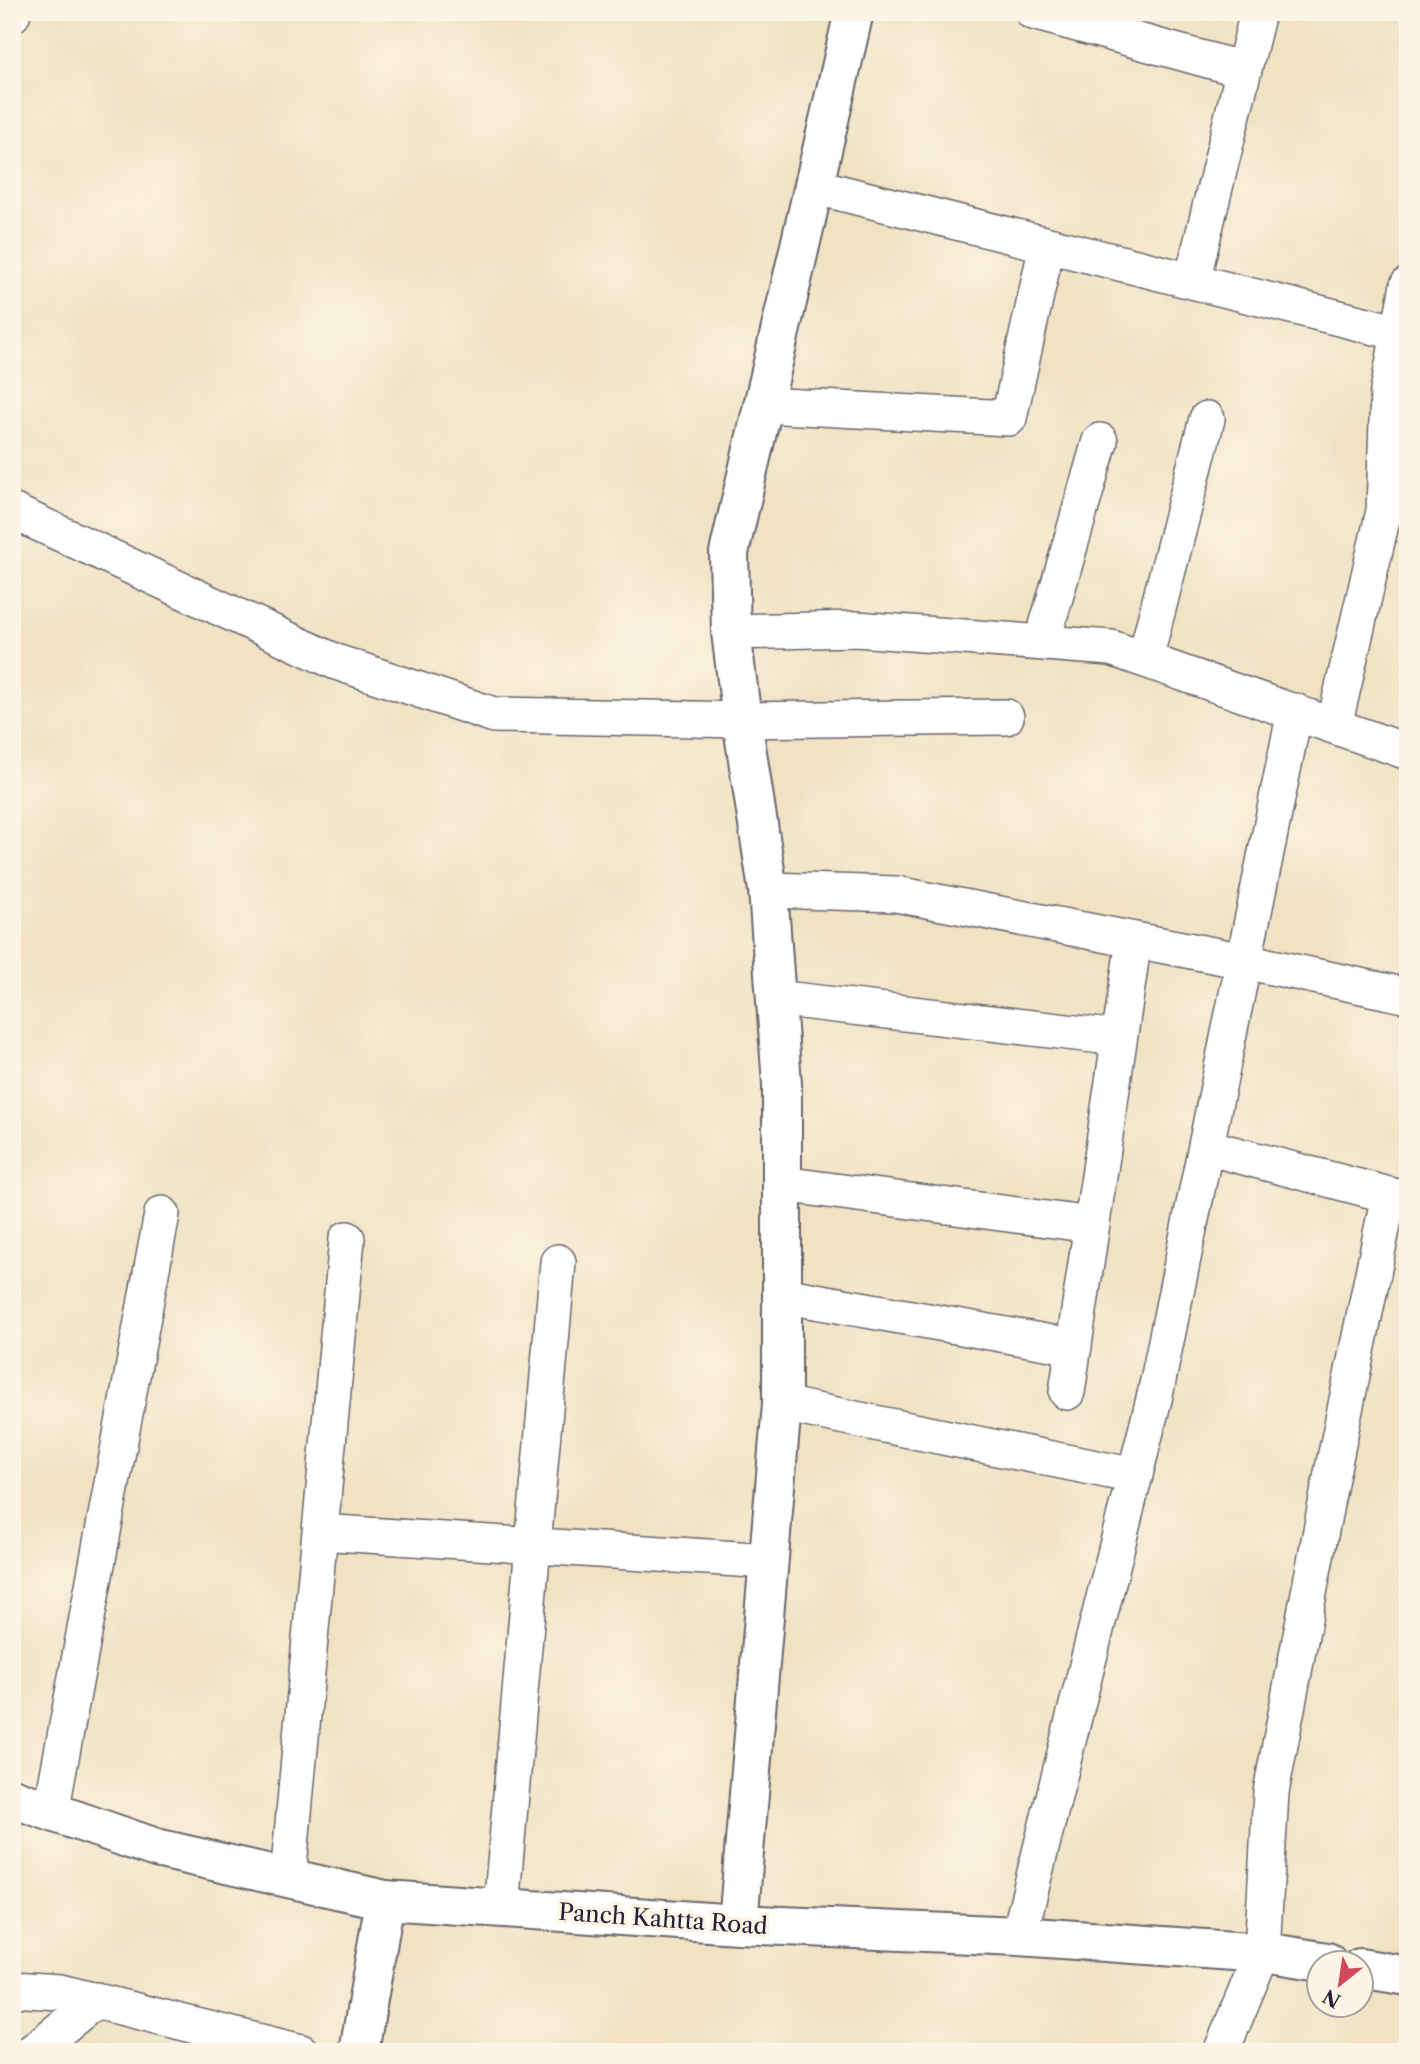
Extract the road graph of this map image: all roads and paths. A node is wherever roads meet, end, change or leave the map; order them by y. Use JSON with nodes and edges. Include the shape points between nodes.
{"nodes":[{"id":1,"x":854,"y":12,"type":"edge"},
{"id":2,"x":1033,"y":12,"type":"edge"},
{"id":3,"x":1258,"y":12,"type":"edge"},
{"id":4,"x":1244,"y":70,"type":"junction"},
{"id":5,"x":813,"y":186,"type":"junction"},
{"id":6,"x":1047,"y":245,"type":"junction"},
{"id":7,"x":1192,"y":281,"type":"junction"},
{"id":8,"x":1408,"y":285,"type":"edge"},
{"id":9,"x":1399,"y":333,"type":"junction"},
{"id":10,"x":763,"y":405,"type":"junction"},
{"id":11,"x":1207,"y":419,"type":"dead end"},
{"id":12,"x":1100,"y":442,"type":"dead end"},
{"id":13,"x":12,"y":511,"type":"edge"},
{"id":14,"x":731,"y":632,"type":"junction"},
{"id":15,"x":1042,"y":643,"type":"junction"},
{"id":16,"x":1145,"y":660,"type":"junction"},
{"id":17,"x":1295,"y":711,"type":"junction"},
{"id":18,"x":1006,"y":717,"type":"dead end"},
{"id":19,"x":742,"y":720,"type":"junction"},
{"id":20,"x":1334,"y":726,"type":"junction"},
{"id":21,"x":1408,"y":752,"type":"edge"},
{"id":22,"x":768,"y":890,"type":"junction"},
{"id":23,"x":1134,"y":940,"type":"junction"},
{"id":24,"x":1244,"y":961,"type":"junction"},
{"id":25,"x":1408,"y":996,"type":"edge"},
{"id":26,"x":775,"y":998,"type":"junction"},
{"id":27,"x":1119,"y":1038,"type":"junction"},
{"id":28,"x":1206,"y":1147,"type":"junction"},
{"id":29,"x":782,"y":1184,"type":"junction"},
{"id":30,"x":1398,"y":1197,"type":"edge"},
{"id":31,"x":162,"y":1214,"type":"dead end"},
{"id":32,"x":1091,"y":1225,"type":"junction"},
{"id":33,"x":347,"y":1238,"type":"dead end"},
{"id":34,"x":558,"y":1262,"type":"dead end"},
{"id":35,"x":782,"y":1295,"type":"junction"},
{"id":36,"x":1074,"y":1347,"type":"junction"},
{"id":37,"x":1067,"y":1392,"type":"dead end"},
{"id":38,"x":782,"y":1404,"type":"junction"},
{"id":39,"x":1135,"y":1476,"type":"junction"},
{"id":40,"x":320,"y":1532,"type":"junction"},
{"id":41,"x":533,"y":1546,"type":"junction"},
{"id":42,"x":769,"y":1561,"type":"junction"},
{"id":43,"x":12,"y":1798,"type":"edge"},
{"id":44,"x":51,"y":1812,"type":"junction"},
{"id":45,"x":289,"y":1878,"type":"junction"},
{"id":46,"x":386,"y":1900,"type":"junction"},
{"id":47,"x":501,"y":1908,"type":"junction"},
{"id":48,"x":738,"y":1924,"type":"junction"},
{"id":49,"x":1019,"y":1936,"type":"junction"},
{"id":50,"x":1262,"y":1953,"type":"junction"},
{"id":51,"x":1304,"y":1959,"type":"edge"},
{"id":52,"x":1374,"y":1970,"type":"edge"},
{"id":53,"x":1408,"y":1976,"type":"edge"},
{"id":54,"x":12,"y":1989,"type":"edge"},
{"id":55,"x":96,"y":2000,"type":"junction"},
{"id":56,"x":32,"y":2052,"type":"edge"},
{"id":57,"x":301,"y":2052,"type":"edge"},
{"id":58,"x":359,"y":2052,"type":"edge"},
{"id":59,"x":1221,"y":2052,"type":"edge"}],
"edges":[{"from":1,"to":5,"type":"main road"},
{"from":2,"to":4,"type":"street"},
{"from":3,"to":4,"type":"street"},
{"from":4,"to":7,"type":"street"},
{"from":5,"to":6,"type":"street"},
{"from":5,"to":10,"type":"main road"},
{"from":6,"to":7,"type":"street"},
{"from":6,"to":10,"type":"street","via":[[1009,418]]},
{"from":7,"to":9,"type":"street"},
{"from":8,"to":9,"type":"street"},
{"from":9,"to":20,"type":"street","via":[[1388,391],[1384,511]]},
{"from":10,"to":14,"type":"main road","via":[[729,553]]},
{"from":11,"to":16,"type":"street"},
{"from":12,"to":15,"type":"street"},
{"from":13,"to":19,"type":"street","via":[[336,662],[494,715]]},
{"from":14,"to":15,"type":"street","via":[[856,629]]},
{"from":14,"to":19,"type":"main road"},
{"from":15,"to":16,"type":"street","via":[[1111,648]]},
{"from":16,"to":17,"type":"street"},
{"from":17,"to":20,"type":"street"},
{"from":17,"to":24,"type":"street"},
{"from":18,"to":19,"type":"street"},
{"from":19,"to":22,"type":"main road"},
{"from":20,"to":21,"type":"street"},
{"from":22,"to":23,"type":"street","via":[[896,894]]},
{"from":22,"to":26,"type":"main road"},
{"from":23,"to":24,"type":"street"},
{"from":23,"to":27,"type":"street"},
{"from":24,"to":25,"type":"street"},
{"from":24,"to":28,"type":"street"},
{"from":26,"to":27,"type":"street"},
{"from":26,"to":29,"type":"main road","via":[[782,1084]]},
{"from":27,"to":32,"type":"street"},
{"from":28,"to":30,"type":"street"},
{"from":28,"to":39,"type":"street"},
{"from":29,"to":32,"type":"street"},
{"from":29,"to":35,"type":"main road"},
{"from":30,"to":50,"type":"street","via":[[1330,1483],[1271,1792]]},
{"from":31,"to":44,"type":"street"},
{"from":32,"to":36,"type":"street"},
{"from":33,"to":40,"type":"street"},
{"from":34,"to":41,"type":"street"},
{"from":35,"to":36,"type":"street"},
{"from":35,"to":38,"type":"main road"},
{"from":36,"to":37,"type":"street"},
{"from":38,"to":39,"type":"street"},
{"from":38,"to":42,"type":"main road"},
{"from":39,"to":49,"type":"street"},
{"from":40,"to":41,"type":"street"},
{"from":40,"to":45,"type":"street"},
{"from":41,"to":42,"type":"street"},
{"from":41,"to":47,"type":"street"},
{"from":42,"to":48,"type":"main road"},
{"from":43,"to":44,"type":"main road","name":"Panch Kahtta Road"},
{"from":44,"to":45,"type":"main road","name":"Panch Kahtta Road","via":[[156,1848]]},
{"from":45,"to":46,"type":"main road","name":"Panch Kahtta Road"},
{"from":46,"to":47,"type":"main road","name":"Panch Kahtta Road"},
{"from":46,"to":58,"type":"main road"},
{"from":47,"to":48,"type":"main road","name":"Panch Kahtta Road"},
{"from":48,"to":49,"type":"main road","name":"Panch Kahtta Road"},
{"from":49,"to":50,"type":"main road","name":"Panch Kahtta Road"},
{"from":50,"to":51,"type":"main road","name":"Panch Kahtta Road"},
{"from":50,"to":59,"type":"street"},
{"from":52,"to":53,"type":"main road"},
{"from":54,"to":55,"type":"street"},
{"from":55,"to":56,"type":"street"},
{"from":55,"to":57,"type":"street"}]}
